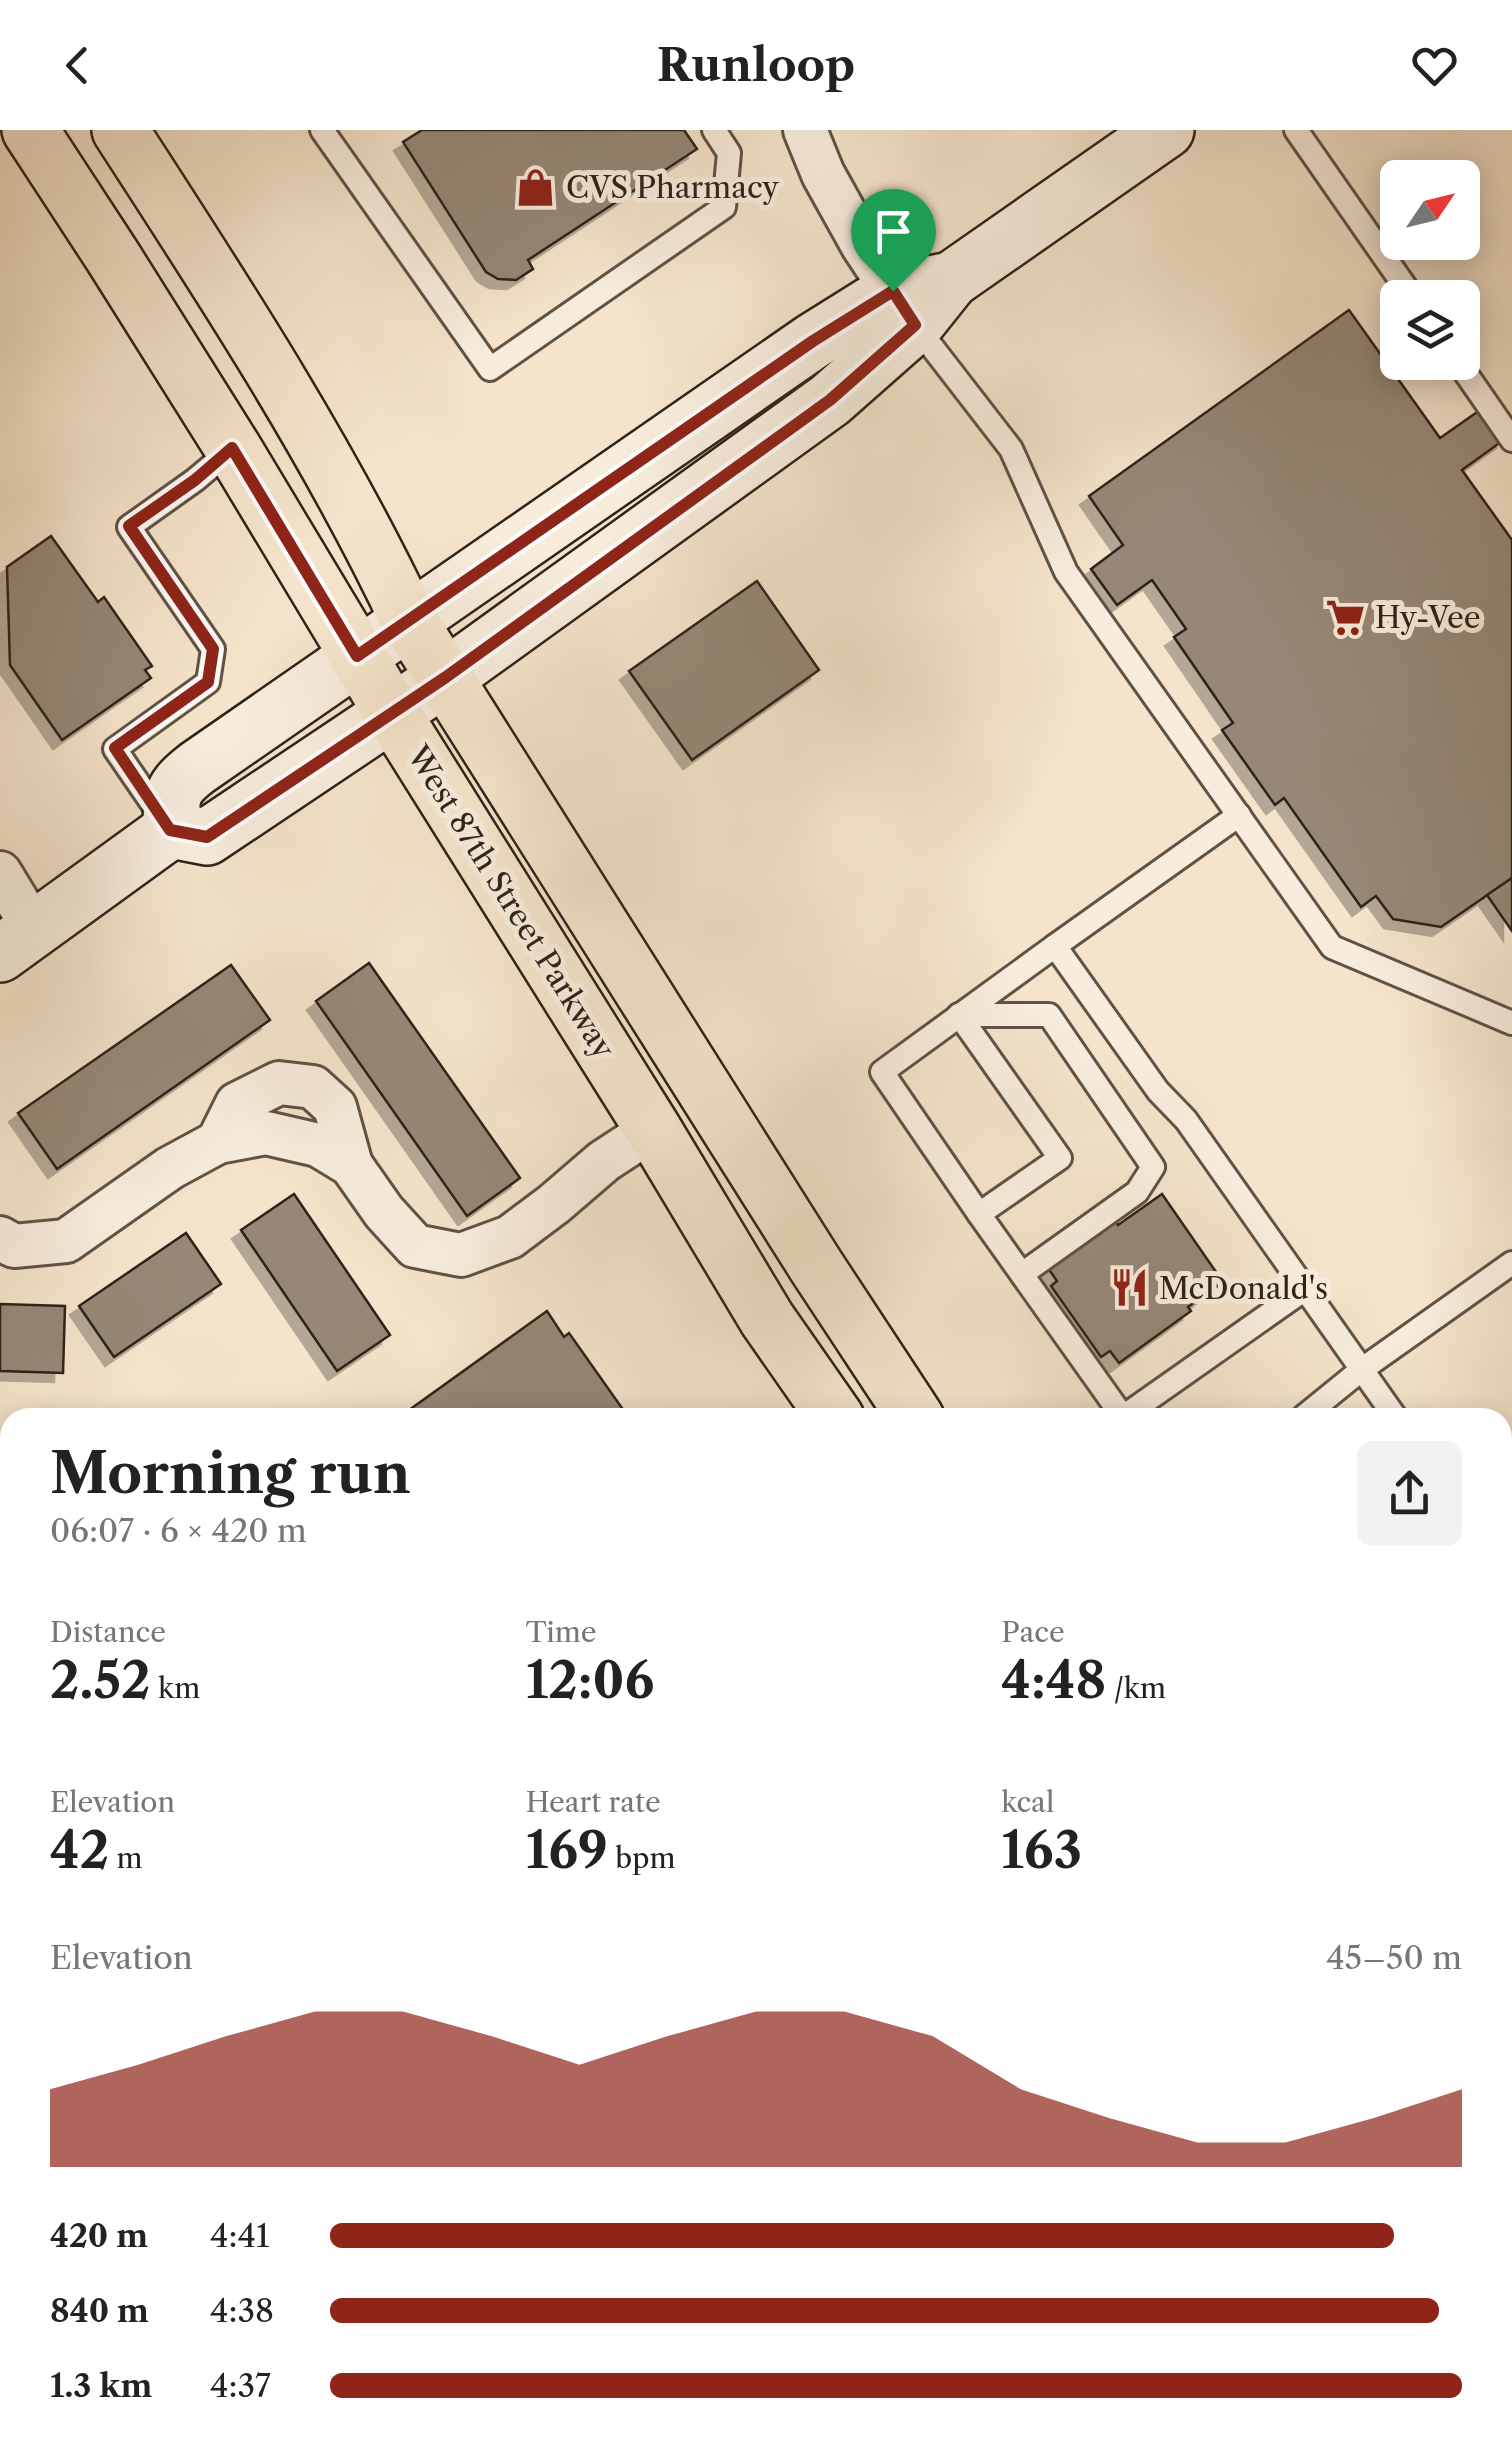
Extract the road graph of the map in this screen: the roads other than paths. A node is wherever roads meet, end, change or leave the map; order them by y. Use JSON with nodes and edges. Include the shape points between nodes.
{"nodes":[{"id":1,"x":30,"y":130,"type":"edge"},
{"id":2,"x":120,"y":130,"type":"edge"},
{"id":3,"x":322,"y":130,"type":"edge"},
{"id":4,"x":714,"y":130,"type":"edge"},
{"id":5,"x":805,"y":130,"type":"edge"},
{"id":6,"x":1166,"y":130,"type":"edge"},
{"id":7,"x":1296,"y":130,"type":"edge"},
{"id":8,"x":1400,"y":280,"type":"edge"},
{"id":9,"x":904,"y":308,"type":"junction"},
{"id":10,"x":1470,"y":380,"type":"edge"},
{"id":11,"x":1512,"y":440,"type":"edge"},
{"id":12,"x":232,"y":448,"type":"junction"},
{"id":13,"x":409,"y":621,"type":"junction"},
{"id":14,"x":357,"y":656,"type":"junction"},
{"id":15,"x":446,"y":677,"type":"junction"},
{"id":16,"x":392,"y":714,"type":"junction"},
{"id":17,"x":1239,"y":816,"type":"junction"},
{"id":18,"x":170,"y":830,"type":"junction"},
{"id":19,"x":0,"y":873,"type":"edge"},
{"id":20,"x":17,"y":942,"type":"edge"},
{"id":21,"x":1056,"y":946,"type":"junction"},
{"id":22,"x":959,"y":1015,"type":"junction"},
{"id":23,"x":1512,"y":1023,"type":"edge"},
{"id":24,"x":653,"y":1129,"type":"junction"},
{"id":25,"x":980,"y":1214,"type":"junction"},
{"id":26,"x":0,"y":1238,"type":"edge"},
{"id":27,"x":1512,"y":1263,"type":"edge"},
{"id":28,"x":1022,"y":1274,"type":"junction"},
{"id":29,"x":1305,"y":1290,"type":"junction"},
{"id":30,"x":1361,"y":1370,"type":"junction"},
{"id":31,"x":829,"y":1408,"type":"edge"},
{"id":32,"x":909,"y":1408,"type":"edge"},
{"id":33,"x":1117,"y":1408,"type":"edge"},
{"id":34,"x":1135,"y":1408,"type":"edge"},
{"id":35,"x":1314,"y":1408,"type":"edge"},
{"id":36,"x":1389,"y":1408,"type":"edge"}],
"edges":[{"from":1,"to":12,"type":"main road","name":"West 87th Street Parkway"},
{"from":2,"to":13,"type":"main road","via":[[254,339]]},
{"from":3,"to":4,"type":"lane","via":[[490,369],[724,206],[729,153]]},
{"from":5,"to":9,"type":"street","via":[[863,246]]},
{"from":6,"to":9,"type":"main road"},
{"from":7,"to":8,"type":"lane"},
{"from":9,"to":13,"type":"main road","via":[[813,341]]},
{"from":9,"to":15,"type":"main road","via":[[830,400]]},
{"from":9,"to":17,"type":"lane","via":[[1011,450],[1066,572]]},
{"from":10,"to":11,"type":"lane"},
{"from":12,"to":14,"type":"main road","name":"West 87th Street Parkway"},
{"from":12,"to":18,"type":"lane","via":[[129,526],[213,649],[208,682],[115,748]]},
{"from":13,"to":14,"type":"main road"},
{"from":13,"to":15,"type":"main road"},
{"from":14,"to":16,"type":"main road","name":"West 87th Street Parkway"},
{"from":14,"to":18,"type":"main road","via":[[177,784]]},
{"from":15,"to":16,"type":"main road"},
{"from":15,"to":32,"type":"main road"},
{"from":16,"to":18,"type":"main road","via":[[207,837]]},
{"from":16,"to":24,"type":"main road","name":"West 87th Street Parkway"},
{"from":17,"to":21,"type":"lane"},
{"from":17,"to":23,"type":"lane","via":[[1332,947]]},
{"from":18,"to":20,"type":"main road"},
{"from":19,"to":20,"type":"street"},
{"from":21,"to":22,"type":"lane"},
{"from":21,"to":29,"type":"lane"},
{"from":22,"to":25,"type":"lane","via":[[882,1072]]},
{"from":22,"to":25,"type":"lane","via":[[1060,1158]]},
{"from":22,"to":28,"type":"lane","via":[[1049,1016],[1154,1167],[1137,1192]]},
{"from":24,"to":26,"type":"street","via":[[510,1236],[461,1255],[415,1246],[351,1165],[318,1145],[266,1133],[218,1142],[66,1241],[14,1246]]},
{"from":24,"to":31,"type":"main road","name":"West 87th Street Parkway"},
{"from":25,"to":28,"type":"lane"},
{"from":27,"to":30,"type":"lane"},
{"from":28,"to":33,"type":"lane"},
{"from":29,"to":30,"type":"lane"},
{"from":29,"to":34,"type":"lane"},
{"from":30,"to":35,"type":"lane"},
{"from":30,"to":36,"type":"lane"}]}
